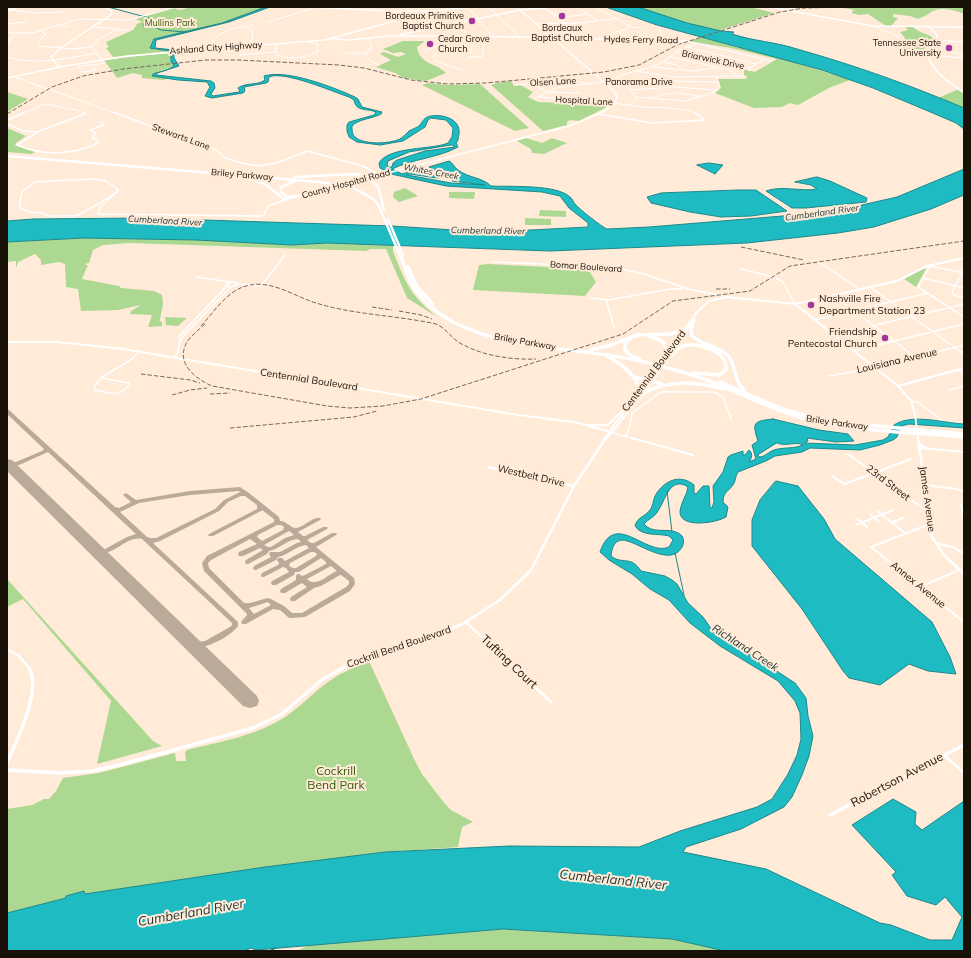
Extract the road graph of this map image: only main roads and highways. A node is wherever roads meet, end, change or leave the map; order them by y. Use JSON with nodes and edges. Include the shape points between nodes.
{"nodes":[{"id":1,"x":311,"y":7,"type":"edge"},
{"id":2,"x":473,"y":7,"type":"edge"},
{"id":3,"x":314,"y":8,"type":"edge"},
{"id":4,"x":467,"y":8,"type":"edge"},
{"id":5,"x":441,"y":10,"type":"junction"},
{"id":6,"x":420,"y":13,"type":"junction"},
{"id":7,"x":7,"y":78,"type":"edge"},
{"id":8,"x":7,"y":156,"type":"edge"},
{"id":9,"x":205,"y":172,"type":"junction"},
{"id":10,"x":379,"y":175,"type":"road end"},
{"id":11,"x":270,"y":176,"type":"junction"},
{"id":12,"x":364,"y":176,"type":"junction"},
{"id":13,"x":375,"y":176,"type":"road end"},
{"id":14,"x":373,"y":181,"type":"junction"},
{"id":15,"x":333,"y":185,"type":"junction"},
{"id":16,"x":304,"y":195,"type":"road end"},
{"id":17,"x":286,"y":199,"type":"junction"},
{"id":18,"x":384,"y":210,"type":"junction"},
{"id":19,"x":384,"y":214,"type":"junction"},
{"id":20,"x":399,"y":249,"type":"junction"},
{"id":21,"x":694,"y":320,"type":"road end"},
{"id":22,"x":686,"y":329,"type":"road end"},
{"id":23,"x":591,"y":351,"type":"junction"},
{"id":24,"x":640,"y":359,"type":"junction"},
{"id":25,"x":651,"y":363,"type":"junction"},
{"id":26,"x":670,"y":368,"type":"junction"},
{"id":27,"x":693,"y":373,"type":"junction"},
{"id":28,"x":632,"y":375,"type":"junction"},
{"id":29,"x":662,"y":384,"type":"junction"},
{"id":30,"x":762,"y":400,"type":"junction"},
{"id":31,"x":797,"y":417,"type":"junction"},
{"id":32,"x":889,"y":428,"type":"junction"},
{"id":33,"x":964,"y":435,"type":"edge"}],
"edges":[{"from":1,"to":3,"type":"main road"},
{"from":2,"to":4,"type":"main road"},
{"from":3,"to":6,"type":"main road"},
{"from":4,"to":5,"type":"main road"},
{"from":5,"to":6,"type":"main road"},
{"from":5,"to":6,"type":"main road"},
{"from":6,"to":7,"type":"main road","name":"Ashland City Highway","via":[[334,39],[167,52],[102,60]]},
{"from":8,"to":9,"type":"highway","name":"Briley Parkway"},
{"from":8,"to":11,"type":"highway","name":"Briley Parkway"},
{"from":9,"to":15,"type":"highway","name":"Briley Parkway"},
{"from":9,"to":17,"type":"highway","via":[[256,181]]},
{"from":10,"to":14,"type":"highway"},
{"from":11,"to":12,"type":"highway"},
{"from":11,"to":18,"type":"highway","name":"Briley Parkway","via":[[328,181],[352,186],[374,196]]},
{"from":12,"to":13,"type":"highway"},
{"from":12,"to":14,"type":"highway"},
{"from":14,"to":18,"type":"highway","via":[[379,189]]},
{"from":15,"to":17,"type":"highway","via":[[290,182],[280,189]]},
{"from":15,"to":19,"type":"highway","name":"Briley Parkway","via":[[355,189],[369,195]]},
{"from":16,"to":17,"type":"highway"},
{"from":18,"to":19,"type":"highway","name":"Briley Parkway"},
{"from":19,"to":20,"type":"highway","name":"Briley Parkway"},
{"from":20,"to":23,"type":"highway","name":"Briley Parkway","via":[[417,287],[437,309],[449,317],[472,328],[500,336]]},
{"from":20,"to":23,"type":"highway","name":"Briley Parkway","via":[[418,293],[447,318],[498,338]]},
{"from":21,"to":30,"type":"highway","via":[[692,336],[727,355],[733,364],[737,384]]},
{"from":22,"to":23,"type":"highway","via":[[671,334],[637,334]]},
{"from":23,"to":24,"type":"highway","name":"Briley Parkway"},
{"from":23,"to":25,"type":"highway","name":"Briley Parkway"},
{"from":23,"to":28,"type":"highway","via":[[613,359]]},
{"from":24,"to":25,"type":"highway","name":"Briley Parkway"},
{"from":24,"to":27,"type":"highway","via":[[627,352],[624,347],[627,341],[638,336],[652,337],[665,343],[665,360],[678,349],[690,345],[716,352],[727,365],[726,370],[719,375]]},
{"from":25,"to":26,"type":"highway","name":"Briley Parkway"},
{"from":26,"to":27,"type":"highway","name":"Briley Parkway"},
{"from":26,"to":31,"type":"highway","name":"Briley Parkway","via":[[716,383]]},
{"from":27,"to":30,"type":"highway","name":"Briley Parkway"},
{"from":28,"to":29,"type":"highway"},
{"from":28,"to":29,"type":"highway","via":[[642,392]]},
{"from":29,"to":31,"type":"highway","via":[[686,383],[729,390]]},
{"from":30,"to":32,"type":"highway","name":"Briley Parkway","via":[[785,410],[812,417]]},
{"from":31,"to":32,"type":"highway","name":"Briley Parkway","via":[[828,424]]},
{"from":32,"to":33,"type":"highway","name":"Briley Parkway"}]}
